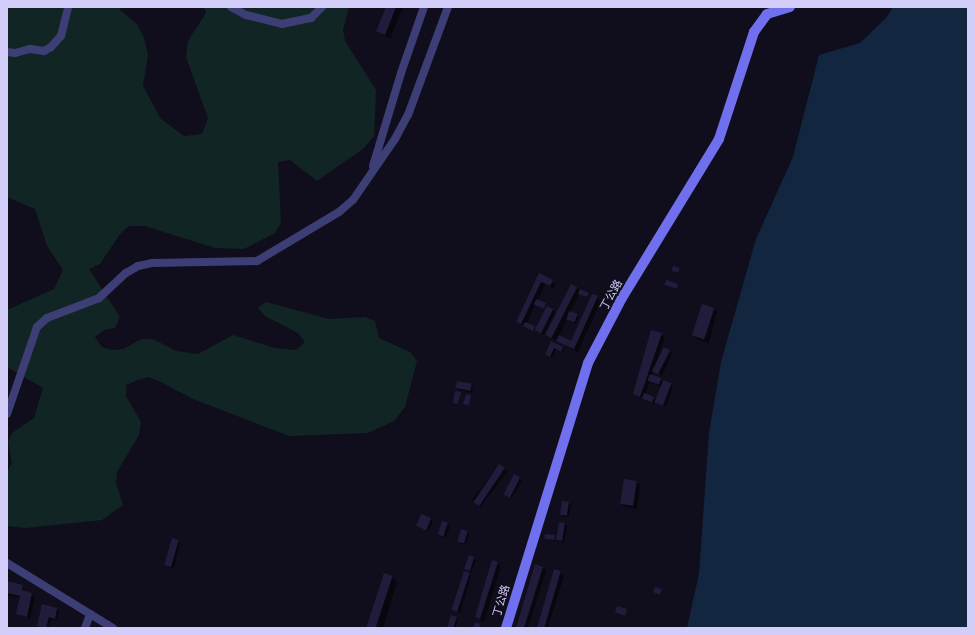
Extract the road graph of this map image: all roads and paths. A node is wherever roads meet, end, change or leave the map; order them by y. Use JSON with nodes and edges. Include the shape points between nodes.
{"nodes":[{"id":1,"x":68,"y":7,"type":"edge"},
{"id":2,"x":231,"y":7,"type":"edge"},
{"id":3,"x":322,"y":7,"type":"edge"},
{"id":4,"x":424,"y":7,"type":"edge"},
{"id":5,"x":448,"y":7,"type":"edge"},
{"id":6,"x":790,"y":7,"type":"edge"},
{"id":7,"x":7,"y":52,"type":"edge"},
{"id":8,"x":371,"y":174,"type":"junction"},
{"id":9,"x":7,"y":414,"type":"edge"},
{"id":10,"x":7,"y":563,"type":"edge"},
{"id":11,"x":90,"y":614,"type":"junction"},
{"id":12,"x":85,"y":628,"type":"edge"},
{"id":13,"x":113,"y":628,"type":"edge"},
{"id":14,"x":506,"y":628,"type":"edge"}],
"edges":[{"from":1,"to":7,"type":"street","via":[[61,36],[51,47],[44,51],[30,49],[16,53]]},
{"from":2,"to":3,"type":"street","via":[[282,24],[311,18]]},
{"from":4,"to":8,"type":"street"},
{"from":5,"to":8,"type":"street","via":[[408,115]]},
{"from":6,"to":14,"type":"street","name":"丁公路","via":[[767,14],[754,32],[719,139],[622,298],[588,363]]},
{"from":8,"to":9,"type":"street","via":[[353,200],[339,212],[257,261],[152,263],[138,266],[126,273],[99,298],[47,318],[37,327]]},
{"from":10,"to":11,"type":"street"},
{"from":11,"to":12,"type":"street"},
{"from":11,"to":13,"type":"street"}]}
